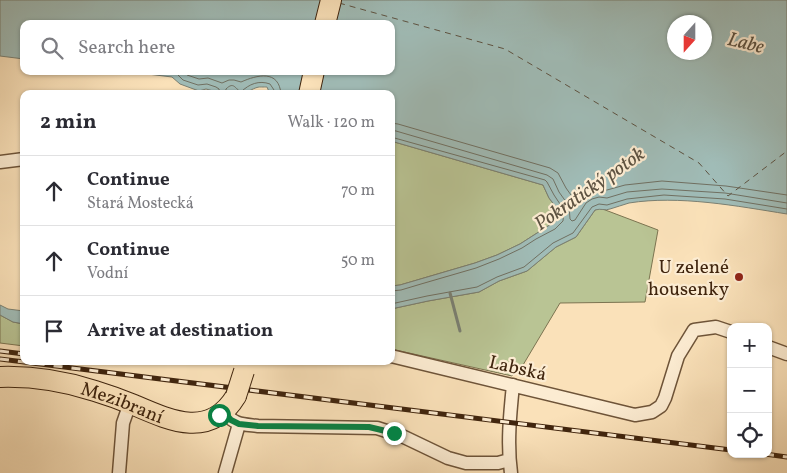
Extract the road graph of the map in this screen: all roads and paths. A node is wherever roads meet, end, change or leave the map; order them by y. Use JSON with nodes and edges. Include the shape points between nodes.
{"nodes":[{"id":1,"x":331,"y":0,"type":"edge"},
{"id":2,"x":326,"y":20,"type":"edge"},
{"id":3,"x":313,"y":75,"type":"edge"},
{"id":4,"x":310,"y":90,"type":"edge"},
{"id":5,"x":20,"y":160,"type":"edge"},
{"id":6,"x":0,"y":162,"type":"edge"},
{"id":7,"x":727,"y":331,"type":"edge"},
{"id":8,"x":772,"y":348,"type":"edge"},
{"id":9,"x":787,"y":354,"type":"edge"},
{"id":10,"x":395,"y":357,"type":"edge"},
{"id":11,"x":245,"y":365,"type":"edge"},
{"id":12,"x":0,"y":377,"type":"edge"},
{"id":13,"x":513,"y":385,"type":"junction"},
{"id":14,"x":130,"y":403,"type":"junction"},
{"id":15,"x":233,"y":410,"type":"junction"},
{"id":16,"x":510,"y":467,"type":"edge"},
{"id":17,"x":119,"y":473,"type":"edge"},
{"id":18,"x":225,"y":473,"type":"edge"}],
"edges":[{"from":1,"to":2,"type":"main road"},
{"from":3,"to":4,"type":"main road"},
{"from":5,"to":6,"type":"street"},
{"from":7,"to":13,"type":"street","name":"Labská","via":[[716,327],[694,330],[678,356],[661,406],[652,412],[635,415]]},
{"from":8,"to":9,"type":"street"},
{"from":10,"to":13,"type":"street","name":"Labská"},
{"from":11,"to":15,"type":"main road","bridge":true},
{"from":12,"to":14,"type":"main road","name":"Mezibraní","via":[[63,382]]},
{"from":13,"to":16,"type":"street"},
{"from":14,"to":15,"type":"main road","name":"Mezibraní","via":[[187,424],[207,421]]},
{"from":14,"to":17,"type":"street","via":[[123,423]]},
{"from":15,"to":16,"type":"street","via":[[258,426],[385,430],[448,458]]},
{"from":15,"to":18,"type":"street"}]}
